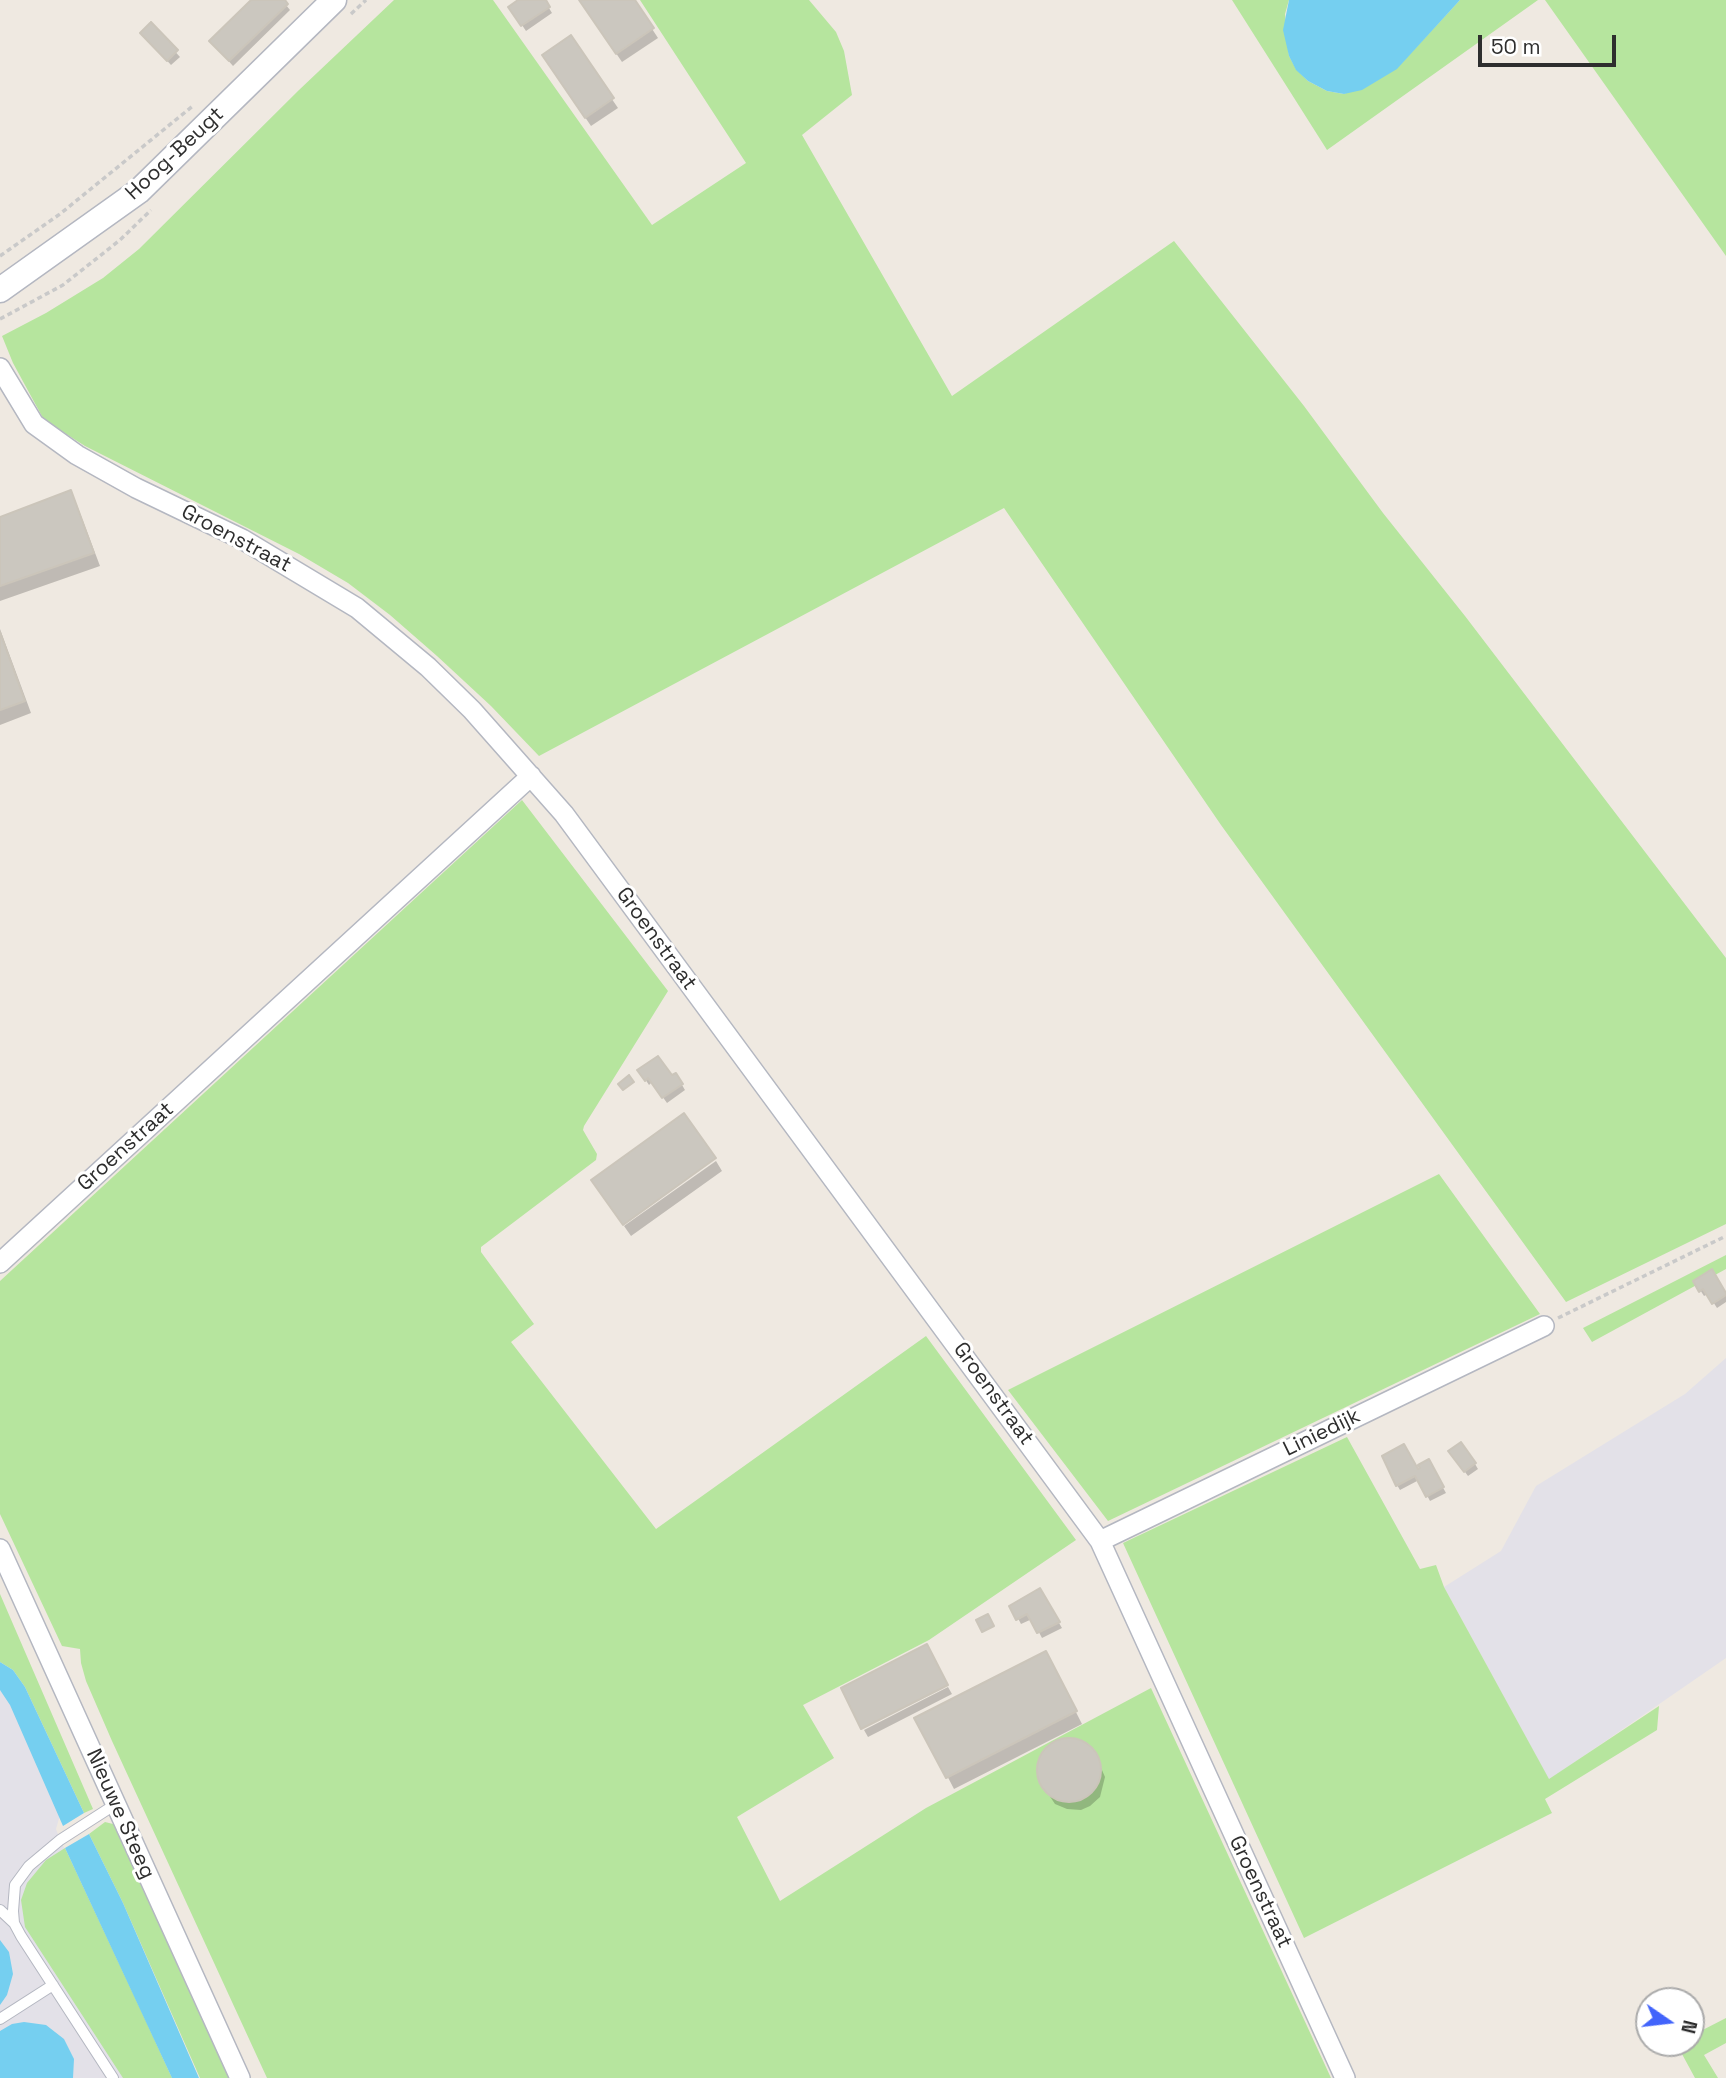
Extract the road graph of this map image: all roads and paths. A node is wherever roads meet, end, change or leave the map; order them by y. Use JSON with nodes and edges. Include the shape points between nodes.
{"nodes":[{"id":1,"x":334,"y":0,"type":"edge"},
{"id":2,"x":196,"y":103,"type":"dead end"},
{"id":3,"x":0,"y":256,"type":"edge"},
{"id":4,"x":0,"y":290,"type":"edge"},
{"id":5,"x":0,"y":368,"type":"edge"},
{"id":6,"x":531,"y":776,"type":"junction"},
{"id":7,"x":1726,"y":1236,"type":"edge"},
{"id":8,"x":0,"y":1263,"type":"edge"},
{"id":9,"x":1544,"y":1325,"type":"joint"},
{"id":10,"x":1100,"y":1541,"type":"junction"},
{"id":11,"x":0,"y":1549,"type":"edge"},
{"id":12,"x":116,"y":1804,"type":"junction"},
{"id":13,"x":0,"y":1910,"type":"edge"},
{"id":14,"x":14,"y":1923,"type":"junction"},
{"id":15,"x":53,"y":1985,"type":"junction"},
{"id":16,"x":0,"y":2019,"type":"edge"},
{"id":17,"x":113,"y":2078,"type":"edge"},
{"id":18,"x":240,"y":2078,"type":"edge"},
{"id":19,"x":1345,"y":2078,"type":"edge"}],
"edges":[{"from":1,"to":4,"type":"street","name":"Hoog-Beugt","via":[[139,191]]},
{"from":2,"to":3,"type":"path","name":"Hoog-Beugt","via":[[60,214]]},
{"from":5,"to":6,"type":"street","name":"Groenstraat","via":[[34,424],[77,456],[242,540],[357,608],[428,667]]},
{"from":6,"to":8,"type":"street","name":"Groenstraat"},
{"from":6,"to":10,"type":"street","name":"Groenstraat"},
{"from":7,"to":9,"type":"path"},
{"from":9,"to":10,"type":"street","name":"Liniedijk"},
{"from":10,"to":19,"type":"street","name":"Groenstraat"},
{"from":11,"to":12,"type":"street","name":"Nieuwe Steeg"},
{"from":12,"to":14,"type":"lane","via":[[29,1866],[15,1885]]},
{"from":12,"to":18,"type":"street","name":"Nieuwe Steeg"},
{"from":13,"to":14,"type":"lane"},
{"from":14,"to":15,"type":"lane"},
{"from":15,"to":16,"type":"lane"},
{"from":15,"to":17,"type":"lane"}]}
